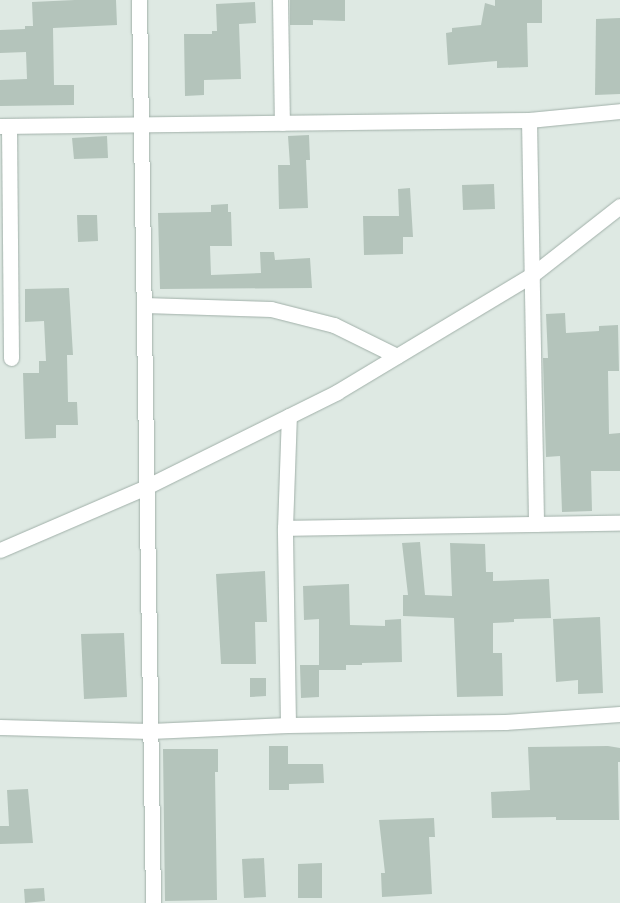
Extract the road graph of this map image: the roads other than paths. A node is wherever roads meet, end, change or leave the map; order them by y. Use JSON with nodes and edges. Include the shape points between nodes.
{"nodes":[{"id":1,"x":140,"y":0,"type":"edge"},
{"id":2,"x":280,"y":0,"type":"edge"},
{"id":3,"x":620,"y":111,"type":"edge"},
{"id":4,"x":530,"y":120,"type":"junction"},
{"id":5,"x":282,"y":122,"type":"junction"},
{"id":6,"x":141,"y":124,"type":"junction"},
{"id":7,"x":4,"y":126,"type":"edge"},
{"id":8,"x":620,"y":206,"type":"edge"},
{"id":9,"x":532,"y":275,"type":"junction"},
{"id":10,"x":6,"y":305,"type":"edge"},
{"id":11,"x":144,"y":305,"type":"junction"},
{"id":12,"x":398,"y":356,"type":"junction"},
{"id":13,"x":11,"y":358,"type":"dead end"},
{"id":14,"x":288,"y":416,"type":"junction"},
{"id":15,"x":146,"y":487,"type":"junction"},
{"id":16,"x":620,"y":523,"type":"edge"},
{"id":17,"x":536,"y":524,"type":"junction"},
{"id":18,"x":285,"y":528,"type":"junction"},
{"id":19,"x":0,"y":550,"type":"edge"},
{"id":20,"x":620,"y":714,"type":"edge"},
{"id":21,"x":288,"y":725,"type":"junction"},
{"id":22,"x":0,"y":727,"type":"edge"},
{"id":23,"x":150,"y":732,"type":"junction"},
{"id":24,"x":152,"y":903,"type":"edge"}],
"edges":[{"from":1,"to":6,"type":"street"},
{"from":2,"to":5,"type":"street"},
{"from":3,"to":4,"type":"street"},
{"from":4,"to":5,"type":"street"},
{"from":4,"to":9,"type":"street"},
{"from":5,"to":6,"type":"street"},
{"from":6,"to":7,"type":"street"},
{"from":6,"to":11,"type":"street"},
{"from":7,"to":10,"type":"street"},
{"from":8,"to":9,"type":"street"},
{"from":9,"to":12,"type":"street"},
{"from":9,"to":17,"type":"street"},
{"from":10,"to":13,"type":"street"},
{"from":11,"to":12,"type":"street","via":[[271,309],[334,325]]},
{"from":11,"to":15,"type":"street"},
{"from":12,"to":14,"type":"street"},
{"from":14,"to":15,"type":"street"},
{"from":14,"to":18,"type":"street"},
{"from":15,"to":19,"type":"street"},
{"from":15,"to":23,"type":"street"},
{"from":16,"to":17,"type":"street"},
{"from":17,"to":18,"type":"street"},
{"from":18,"to":21,"type":"street"},
{"from":20,"to":21,"type":"street","via":[[505,722]]},
{"from":21,"to":23,"type":"street"},
{"from":22,"to":23,"type":"street"},
{"from":23,"to":24,"type":"street"}]}
